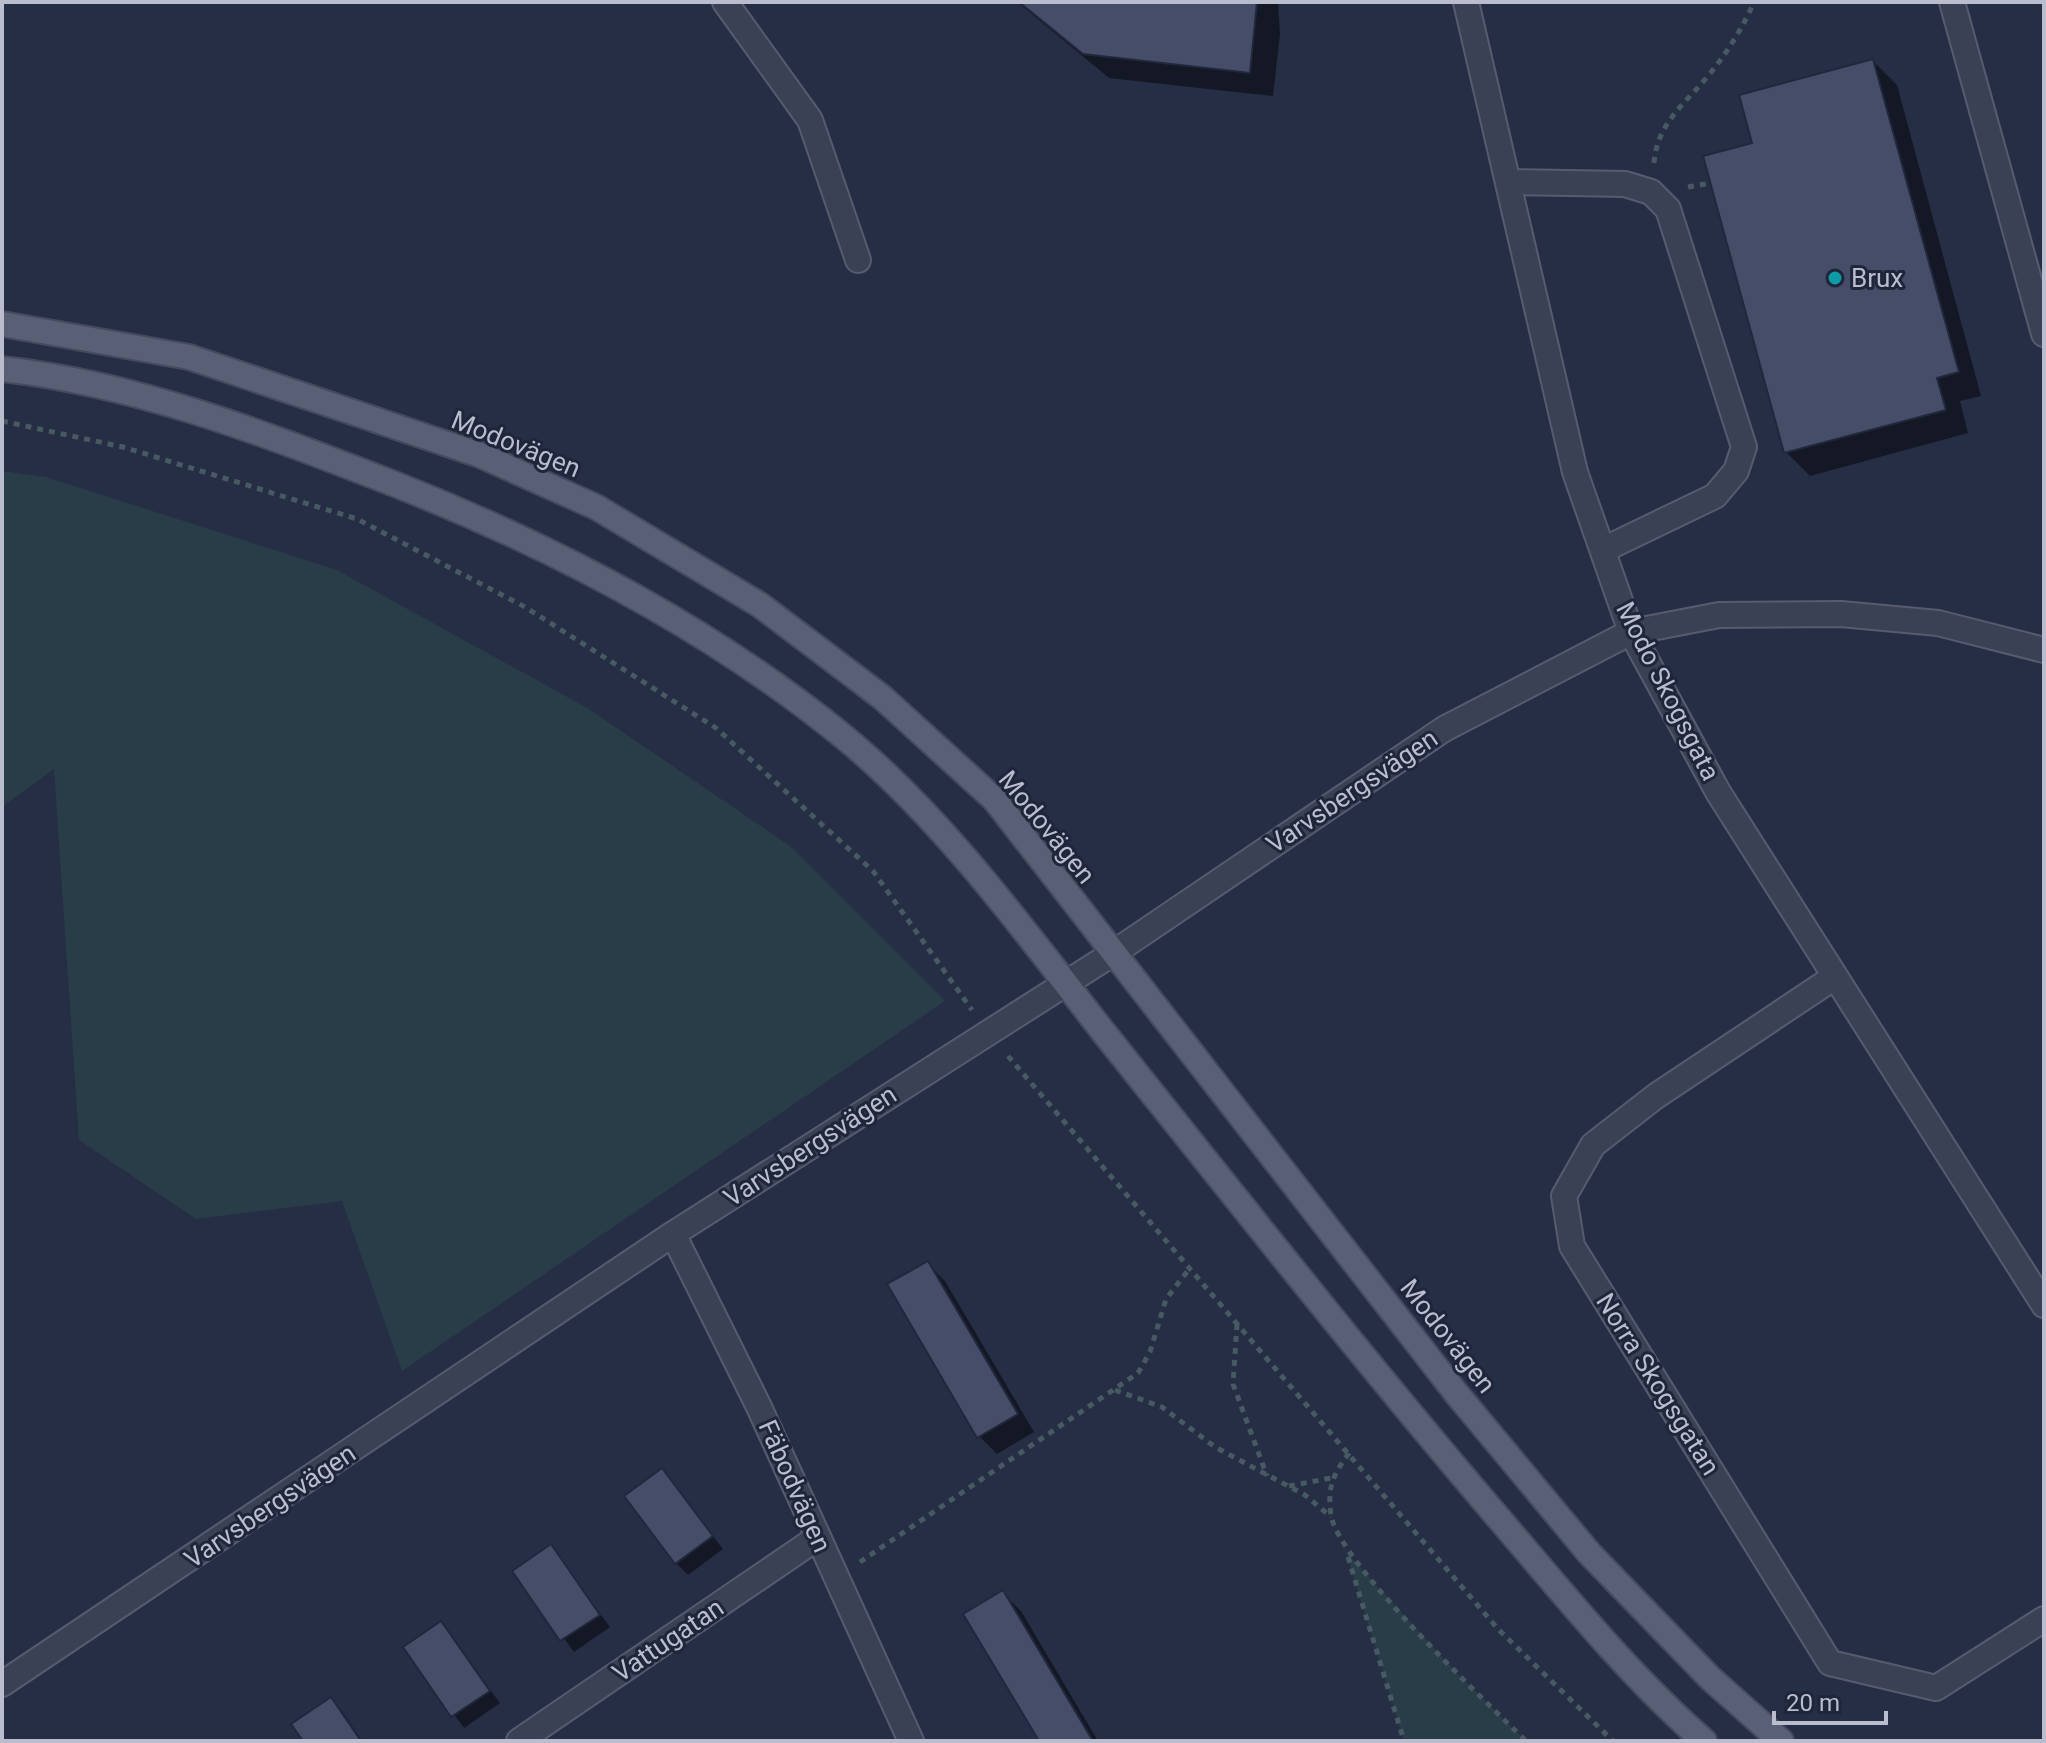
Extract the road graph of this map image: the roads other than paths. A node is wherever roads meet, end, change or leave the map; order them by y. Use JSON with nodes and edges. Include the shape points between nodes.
{"nodes":[{"id":1,"x":725,"y":2,"type":"edge"},
{"id":2,"x":1466,"y":2,"type":"edge"},
{"id":3,"x":1952,"y":2,"type":"edge"},
{"id":4,"x":1508,"y":182,"type":"junction"},
{"id":5,"x":858,"y":260,"type":"dead end"},
{"id":6,"x":2,"y":324,"type":"edge"},
{"id":7,"x":2044,"y":334,"type":"edge"},
{"id":8,"x":2,"y":369,"type":"edge"},
{"id":9,"x":1603,"y":550,"type":"junction"},
{"id":10,"x":1631,"y":632,"type":"junction"},
{"id":11,"x":2044,"y":650,"type":"edge"},
{"id":12,"x":1112,"y":954,"type":"junction"},
{"id":13,"x":1833,"y":978,"type":"junction"},
{"id":14,"x":1065,"y":983,"type":"junction"},
{"id":15,"x":673,"y":1234,"type":"junction"},
{"id":16,"x":2044,"y":1305,"type":"edge"},
{"id":17,"x":817,"y":1538,"type":"junction"},
{"id":18,"x":2044,"y":1619,"type":"edge"},
{"id":19,"x":2,"y":1684,"type":"edge"},
{"id":20,"x":519,"y":1741,"type":"edge"},
{"id":21,"x":911,"y":1741,"type":"edge"},
{"id":22,"x":1704,"y":1741,"type":"edge"},
{"id":23,"x":1781,"y":1741,"type":"edge"}],
"edges":[{"from":1,"to":5,"type":"street","via":[[810,120]]},
{"from":2,"to":4,"type":"street","name":"Modo Skogsgata"},
{"from":3,"to":7,"type":"street"},
{"from":4,"to":9,"type":"street","name":"Modo Skogsgata","via":[[1575,472]]},
{"from":4,"to":9,"type":"street","via":[[1625,184],[1651,192],[1668,209],[1744,447],[1736,471],[1715,496]]},
{"from":6,"to":12,"type":"main road","name":"Modovägen","via":[[189,357],[480,455],[596,507],[760,605],[883,698],[995,800]]},
{"from":8,"to":14,"type":"main road","via":[[166,401],[314,453],[456,509],[573,564],[728,651],[847,739],[953,844]]},
{"from":9,"to":10,"type":"street","name":"Modo Skogsgata"},
{"from":10,"to":11,"type":"street","name":"Varvsbergsvägen","via":[[1719,615],[1841,614],[1938,623]]},
{"from":10,"to":12,"type":"street","name":"Varvsbergsvägen","via":[[1444,729]]},
{"from":10,"to":13,"type":"street","name":"Modo Skogsgata","via":[[1718,792]]},
{"from":12,"to":14,"type":"street","name":"Varvsbergsvägen"},
{"from":12,"to":23,"type":"main road","name":"Modovägen","via":[[1456,1393],[1589,1553],[1710,1678]]},
{"from":13,"to":16,"type":"street","name":"Modo Skogsgata"},
{"from":13,"to":18,"type":"street","name":"Norra Skogsgatan","via":[[1656,1096],[1593,1145],[1564,1196],[1572,1246],[1830,1663],[1936,1688]]},
{"from":14,"to":15,"type":"street","name":"Varvsbergsvägen"},
{"from":14,"to":22,"type":"main road","via":[[1415,1420],[1555,1584]]},
{"from":15,"to":17,"type":"street","name":"Fäbodvägen"},
{"from":15,"to":19,"type":"street","name":"Varvsbergsvägen"},
{"from":17,"to":20,"type":"street","name":"Vattugatan"},
{"from":17,"to":21,"type":"street","name":"Fäbodvägen"}]}
